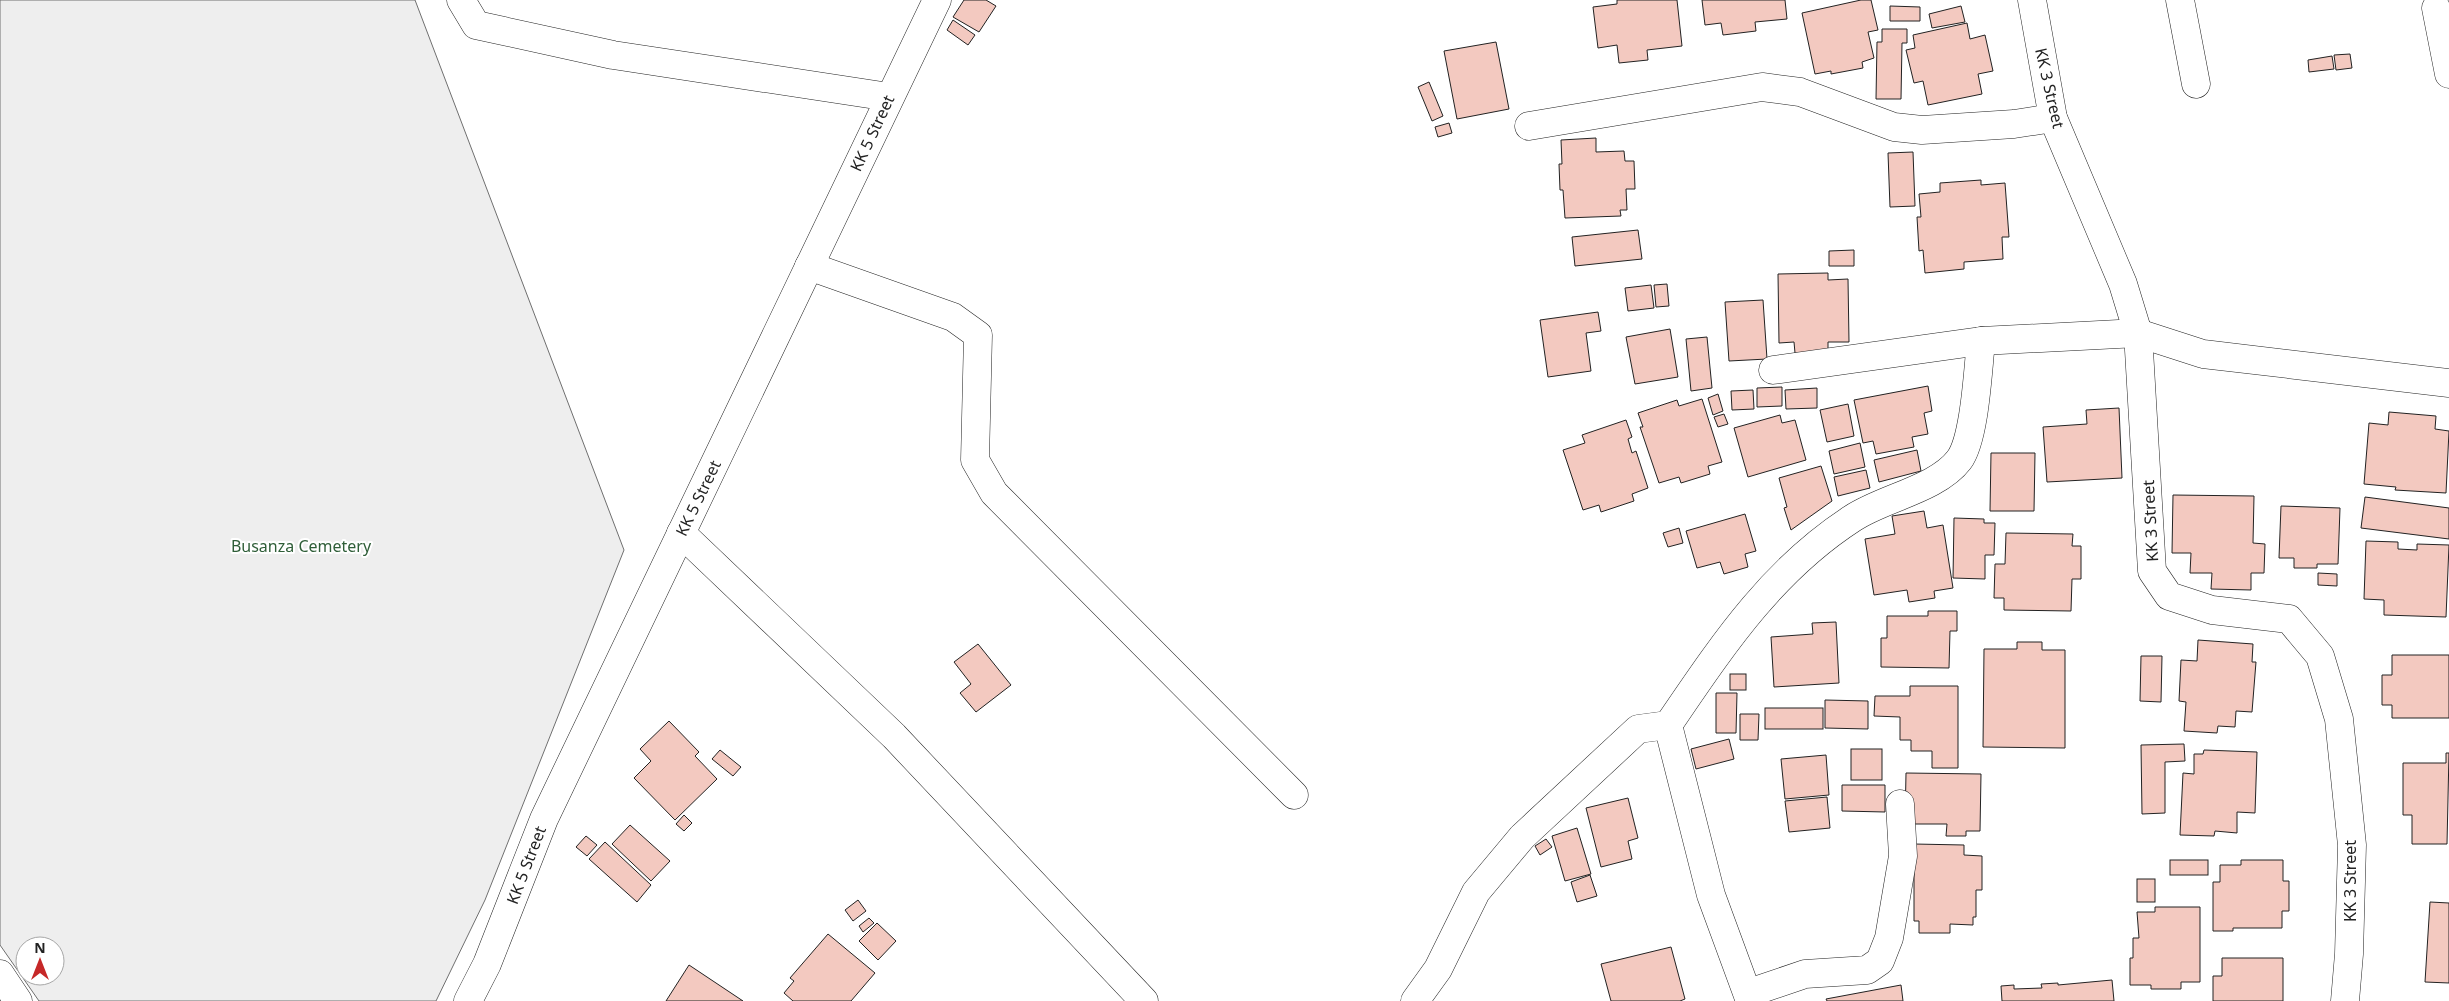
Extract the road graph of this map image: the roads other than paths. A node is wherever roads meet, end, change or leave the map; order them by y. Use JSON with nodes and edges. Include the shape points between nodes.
{"nodes":[{"id":1,"x":461,"y":0,"type":"edge"},
{"id":2,"x":937,"y":0,"type":"edge"},
{"id":3,"x":2032,"y":0,"type":"edge"},
{"id":4,"x":2180,"y":0,"type":"edge"},
{"id":5,"x":2436,"y":8,"type":"dead end"},
{"id":6,"x":2449,"y":74,"type":"edge"},
{"id":7,"x":2196,"y":84,"type":"dead end"},
{"id":8,"x":889,"y":97,"type":"junction"},
{"id":9,"x":2053,"y":118,"type":"junction"},
{"id":10,"x":1529,"y":126,"type":"dead end"},
{"id":11,"x":810,"y":266,"type":"junction"},
{"id":12,"x":2138,"y":333,"type":"junction"},
{"id":13,"x":1981,"y":341,"type":"junction"},
{"id":14,"x":1773,"y":370,"type":"dead end"},
{"id":15,"x":2449,"y":383,"type":"edge"},
{"id":16,"x":681,"y":533,"type":"junction"},
{"id":17,"x":1668,"y":725,"type":"junction"},
{"id":18,"x":1294,"y":794,"type":"dead end"},
{"id":19,"x":1900,"y":804,"type":"dead end"},
{"id":20,"x":0,"y":974,"type":"edge"},
{"id":21,"x":1750,"y":997,"type":"edge"},
{"id":22,"x":18,"y":1001,"type":"edge"},
{"id":23,"x":468,"y":1001,"type":"edge"},
{"id":24,"x":1144,"y":1001,"type":"edge"},
{"id":25,"x":1415,"y":1001,"type":"edge"},
{"id":26,"x":2345,"y":1001,"type":"edge"}],
"edges":[{"from":1,"to":8,"type":"street","via":[[476,24],[485,27],[613,56]]},
{"from":2,"to":8,"type":"street","name":"KK 5 Street"},
{"from":3,"to":9,"type":"street","name":"KK 3 Street"},
{"from":4,"to":7,"type":"street"},
{"from":5,"to":6,"type":"street"},
{"from":8,"to":11,"type":"street","name":"KK 5 Street"},
{"from":9,"to":10,"type":"street","via":[[1922,130],[1894,127],[1800,92],[1762,87]]},
{"from":9,"to":12,"type":"street","name":"KK 3 Street","via":[[2123,284]]},
{"from":11,"to":16,"type":"street","name":"KK 5 Street"},
{"from":11,"to":18,"type":"street","via":[[954,317],[978,335],[975,460],[994,493]]},
{"from":12,"to":13,"type":"street"},
{"from":12,"to":15,"type":"street","via":[[2203,354]]},
{"from":12,"to":26,"type":"street","name":"KK 3 Street","via":[[2152,571],[2169,596],[2212,610],[2289,619],[2320,656],[2339,719],[2352,845]]},
{"from":13,"to":14,"type":"street"},
{"from":13,"to":17,"type":"street","via":[[1972,424],[1960,459],[1940,476],[1854,517],[1787,569],[1731,633]]},
{"from":16,"to":23,"type":"street","name":"KK 5 Street","via":[[544,819],[487,964]]},
{"from":16,"to":24,"type":"street","via":[[894,736]]},
{"from":17,"to":21,"type":"street","via":[[1711,894]]},
{"from":17,"to":25,"type":"street","via":[[1638,729],[1522,837],[1476,892],[1438,969]]},
{"from":19,"to":21,"type":"street","via":[[1903,856],[1889,938],[1880,961],[1867,970],[1805,974]]},
{"from":20,"to":22,"type":"street"}]}
